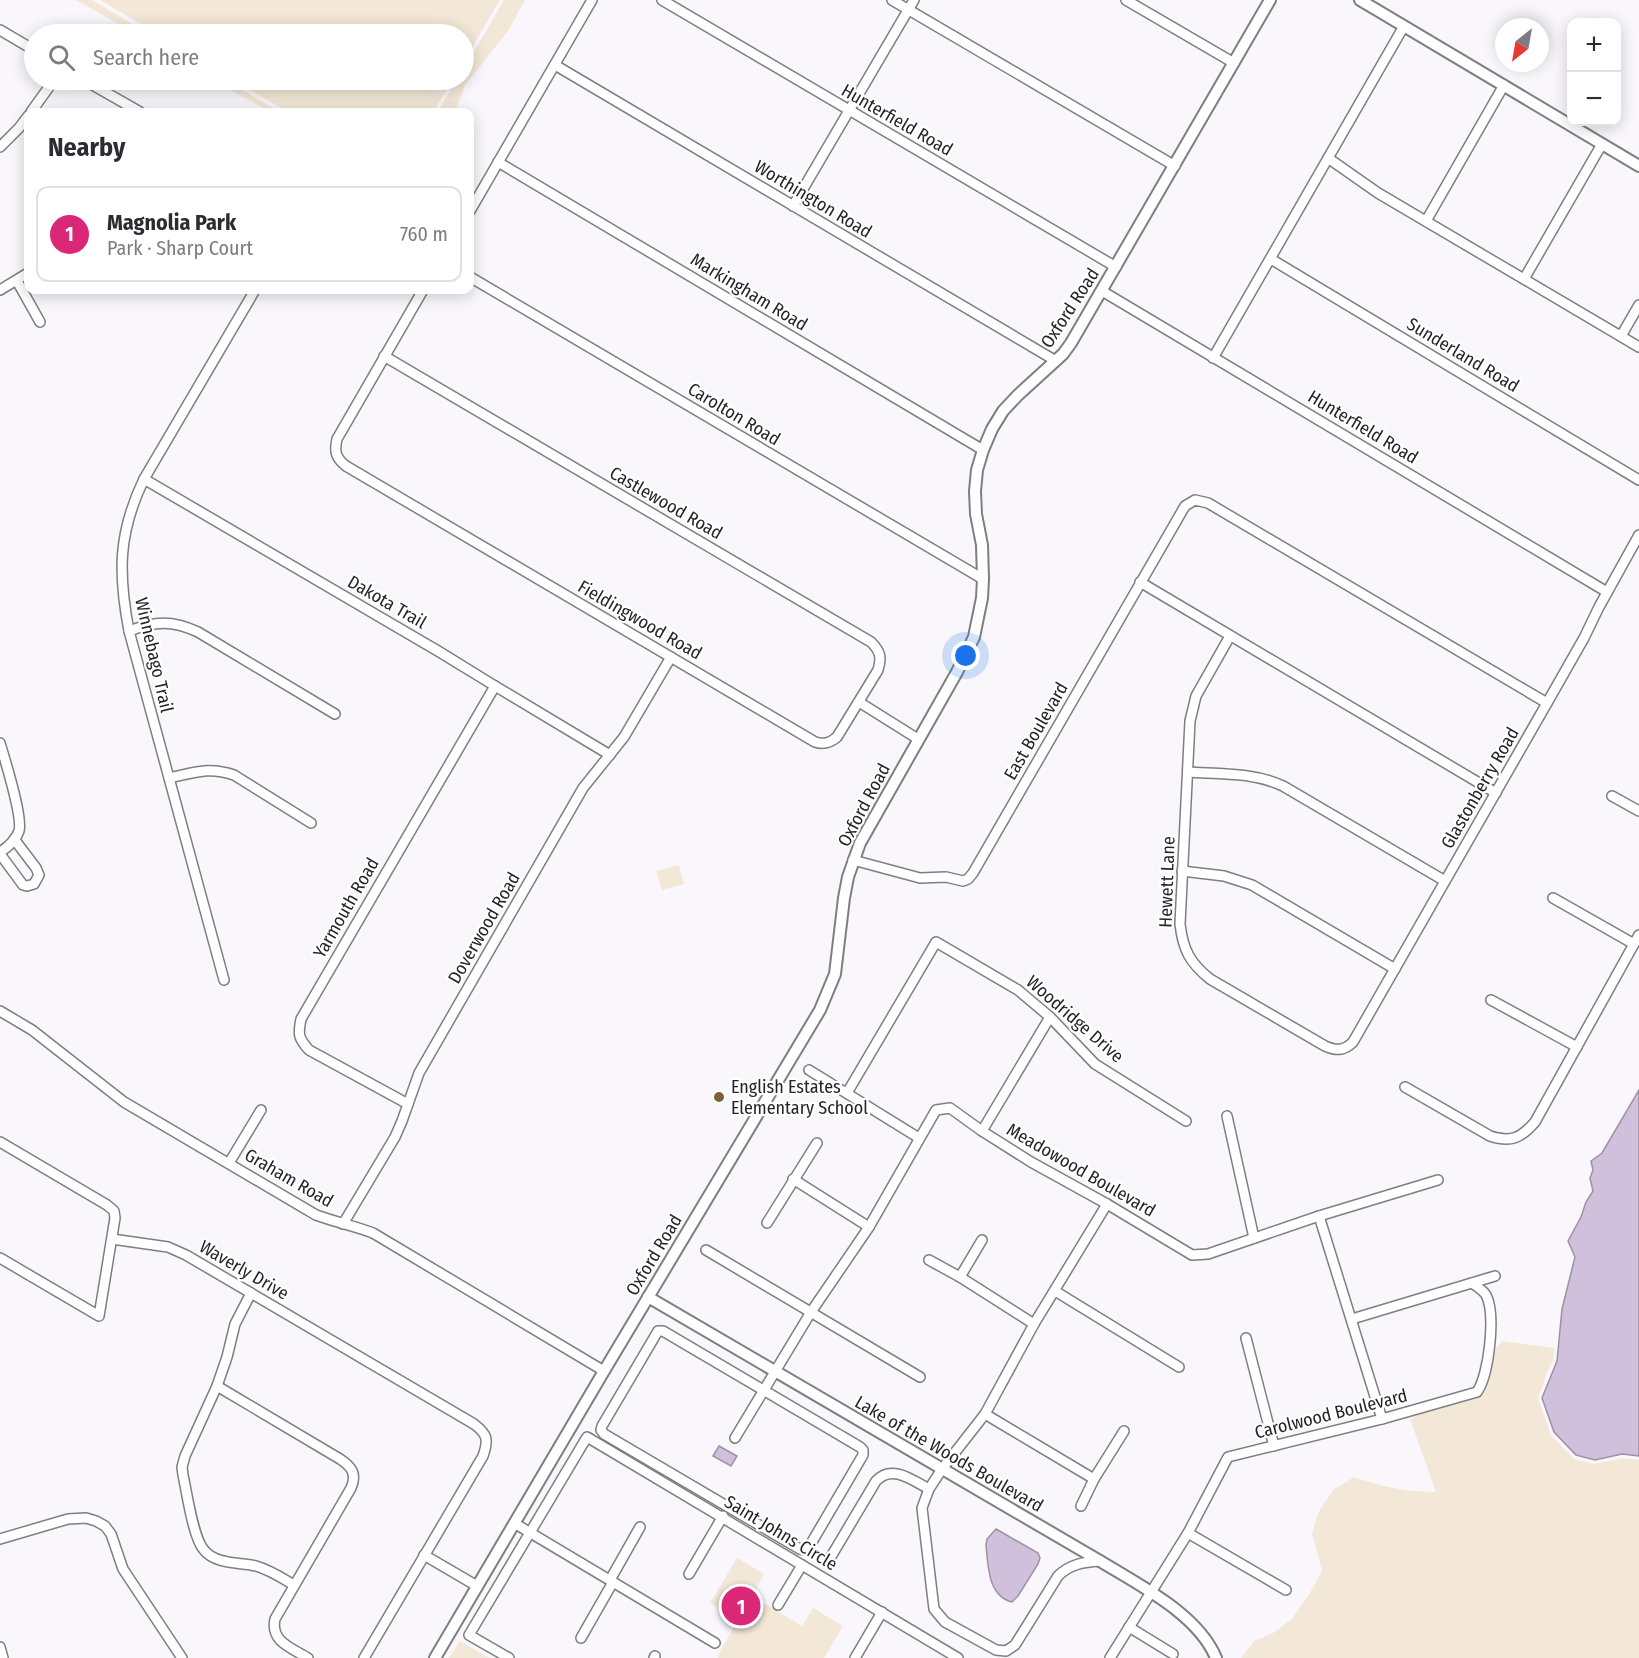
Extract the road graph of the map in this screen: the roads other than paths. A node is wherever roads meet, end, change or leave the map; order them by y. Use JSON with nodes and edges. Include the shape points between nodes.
{"nodes":[{"id":1,"x":592,"y":0,"type":"edge"},
{"id":2,"x":662,"y":0,"type":"edge"},
{"id":3,"x":892,"y":0,"type":"edge"},
{"id":4,"x":914,"y":0,"type":"edge"},
{"id":5,"x":1126,"y":0,"type":"edge"},
{"id":6,"x":1270,"y":0,"type":"edge"},
{"id":7,"x":1360,"y":0,"type":"edge"},
{"id":8,"x":908,"y":10,"type":"junction"},
{"id":9,"x":1404,"y":26,"type":"junction"},
{"id":10,"x":0,"y":30,"type":"edge"},
{"id":11,"x":24,"y":44,"type":"edge"},
{"id":12,"x":1234,"y":63,"type":"junction"},
{"id":13,"x":555,"y":65,"type":"junction"},
{"id":14,"x":1504,"y":85,"type":"junction"},
{"id":15,"x":47,"y":90,"type":"edge"},
{"id":16,"x":102,"y":90,"type":"edge"},
{"id":17,"x":34,"y":108,"type":"edge"},
{"id":18,"x":133,"y":108,"type":"edge"},
{"id":19,"x":849,"y":111,"type":"junction"},
{"id":20,"x":24,"y":122,"type":"edge"},
{"id":21,"x":1602,"y":144,"type":"junction"},
{"id":22,"x":0,"y":147,"type":"edge"},
{"id":23,"x":1328,"y":158,"type":"junction"},
{"id":24,"x":498,"y":162,"type":"junction"},
{"id":25,"x":1174,"y":166,"type":"junction"},
{"id":26,"x":1639,"y":166,"type":"edge"},
{"id":27,"x":474,"y":204,"type":"edge"},
{"id":28,"x":793,"y":206,"type":"junction"},
{"id":29,"x":1426,"y":221,"type":"junction"},
{"id":30,"x":1271,"y":259,"type":"junction"},
{"id":31,"x":1116,"y":267,"type":"junction"},
{"id":32,"x":24,"y":276,"type":"edge"},
{"id":33,"x":474,"y":279,"type":"edge"},
{"id":34,"x":1524,"y":279,"type":"junction"},
{"id":35,"x":17,"y":281,"type":"junction"},
{"id":36,"x":0,"y":290,"type":"edge"},
{"id":37,"x":1102,"y":291,"type":"junction"},
{"id":38,"x":24,"y":293,"type":"edge"},
{"id":39,"x":24,"y":294,"type":"edge"},
{"id":40,"x":253,"y":294,"type":"edge"},
{"id":41,"x":421,"y":294,"type":"edge"},
{"id":42,"x":1639,"y":305,"type":"edge"},
{"id":43,"x":40,"y":322,"type":"dead end"},
{"id":44,"x":1621,"y":336,"type":"junction"},
{"id":45,"x":1639,"y":347,"type":"edge"},
{"id":46,"x":384,"y":356,"type":"junction"},
{"id":47,"x":1213,"y":358,"type":"junction"},
{"id":48,"x":1056,"y":362,"type":"junction"},
{"id":49,"x":983,"y":450,"type":"junction"},
{"id":50,"x":144,"y":479,"type":"junction"},
{"id":51,"x":1639,"y":480,"type":"edge"},
{"id":52,"x":1639,"y":535,"type":"edge"},
{"id":53,"x":983,"y":579,"type":"junction"},
{"id":54,"x":1140,"y":582,"type":"junction"},
{"id":55,"x":1607,"y":592,"type":"junction"},
{"id":56,"x":129,"y":631,"type":"junction"},
{"id":57,"x":1230,"y":636,"type":"junction"},
{"id":58,"x":670,"y":657,"type":"junction"},
{"id":59,"x":495,"y":686,"type":"junction"},
{"id":60,"x":859,"y":702,"type":"junction"},
{"id":61,"x":1547,"y":704,"type":"junction"},
{"id":62,"x":335,"y":714,"type":"dead end"},
{"id":63,"x":918,"y":739,"type":"junction"},
{"id":64,"x":0,"y":743,"type":"edge"},
{"id":65,"x":610,"y":755,"type":"junction"},
{"id":66,"x":1188,"y":772,"type":"junction"},
{"id":67,"x":169,"y":778,"type":"junction"},
{"id":68,"x":1496,"y":793,"type":"junction"},
{"id":69,"x":1612,"y":796,"type":"dead end"},
{"id":70,"x":1639,"y":811,"type":"edge"},
{"id":71,"x":311,"y":823,"type":"dead end"},
{"id":72,"x":14,"y":839,"type":"junction"},
{"id":73,"x":0,"y":853,"type":"edge"},
{"id":74,"x":853,"y":860,"type":"junction"},
{"id":75,"x":1182,"y":871,"type":"junction"},
{"id":76,"x":1445,"y":881,"type":"junction"},
{"id":77,"x":1553,"y":898,"type":"dead end"},
{"id":78,"x":1639,"y":935,"type":"edge"},
{"id":79,"x":1634,"y":944,"type":"junction"},
{"id":80,"x":1395,"y":969,"type":"junction"},
{"id":81,"x":224,"y":980,"type":"dead end"},
{"id":82,"x":1491,"y":999,"type":"dead end"},
{"id":83,"x":0,"y":1011,"type":"edge"},
{"id":84,"x":1050,"y":1017,"type":"junction"},
{"id":85,"x":1577,"y":1047,"type":"junction"},
{"id":86,"x":1341,"y":1050,"type":"joint"},
{"id":87,"x":809,"y":1070,"type":"dead end"},
{"id":88,"x":1405,"y":1087,"type":"dead end"},
{"id":89,"x":847,"y":1093,"type":"junction"},
{"id":90,"x":408,"y":1104,"type":"junction"},
{"id":91,"x":261,"y":1110,"type":"dead end"},
{"id":92,"x":1227,"y":1116,"type":"dead end"},
{"id":93,"x":1186,"y":1121,"type":"dead end"},
{"id":94,"x":982,"y":1131,"type":"junction"},
{"id":95,"x":919,"y":1138,"type":"junction"},
{"id":96,"x":0,"y":1142,"type":"edge"},
{"id":97,"x":817,"y":1143,"type":"dead end"},
{"id":98,"x":229,"y":1163,"type":"junction"},
{"id":99,"x":794,"y":1179,"type":"junction"},
{"id":100,"x":1438,"y":1180,"type":"dead end"},
{"id":101,"x":1107,"y":1204,"type":"junction"},
{"id":102,"x":1320,"y":1216,"type":"junction"},
{"id":103,"x":767,"y":1223,"type":"dead end"},
{"id":104,"x":343,"y":1224,"type":"junction"},
{"id":105,"x":869,"y":1227,"type":"junction"},
{"id":106,"x":1254,"y":1238,"type":"junction"},
{"id":107,"x":112,"y":1239,"type":"junction"},
{"id":108,"x":982,"y":1240,"type":"dead end"},
{"id":109,"x":706,"y":1250,"type":"dead end"},
{"id":110,"x":0,"y":1258,"type":"edge"},
{"id":111,"x":929,"y":1260,"type":"dead end"},
{"id":112,"x":1495,"y":1276,"type":"dead end"},
{"id":113,"x":960,"y":1277,"type":"junction"},
{"id":114,"x":1472,"y":1283,"type":"junction"},
{"id":115,"x":1055,"y":1291,"type":"junction"},
{"id":116,"x":251,"y":1293,"type":"junction"},
{"id":117,"x":648,"y":1297,"type":"junction"},
{"id":118,"x":811,"y":1312,"type":"junction"},
{"id":119,"x":1352,"y":1318,"type":"junction"},
{"id":120,"x":1034,"y":1324,"type":"junction"},
{"id":121,"x":1246,"y":1338,"type":"dead end"},
{"id":122,"x":1179,"y":1367,"type":"dead end"},
{"id":123,"x":604,"y":1371,"type":"junction"},
{"id":124,"x":776,"y":1372,"type":"junction"},
{"id":125,"x":921,"y":1377,"type":"dead end"},
{"id":126,"x":217,"y":1386,"type":"junction"},
{"id":127,"x":763,"y":1390,"type":"junction"},
{"id":128,"x":985,"y":1414,"type":"junction"},
{"id":129,"x":1382,"y":1419,"type":"junction"},
{"id":130,"x":572,"y":1427,"type":"junction"},
{"id":131,"x":1124,"y":1431,"type":"dead end"},
{"id":132,"x":587,"y":1437,"type":"junction"},
{"id":133,"x":735,"y":1438,"type":"dead end"},
{"id":134,"x":1274,"y":1446,"type":"junction"},
{"id":135,"x":942,"y":1469,"type":"junction"},
{"id":136,"x":1094,"y":1479,"type":"junction"},
{"id":137,"x":929,"y":1489,"type":"junction"},
{"id":138,"x":1081,"y":1506,"type":"dead end"},
{"id":139,"x":723,"y":1516,"type":"junction"},
{"id":140,"x":514,"y":1523,"type":"junction"},
{"id":141,"x":640,"y":1527,"type":"dead end"},
{"id":142,"x":531,"y":1533,"type":"junction"},
{"id":143,"x":1188,"y":1533,"type":"junction"},
{"id":144,"x":0,"y":1539,"type":"edge"},
{"id":145,"x":424,"y":1555,"type":"junction"},
{"id":146,"x":829,"y":1560,"type":"dead end"},
{"id":147,"x":1100,"y":1561,"type":"junction"},
{"id":148,"x":802,"y":1565,"type":"junction"},
{"id":149,"x":689,"y":1574,"type":"dead end"},
{"id":150,"x":611,"y":1581,"type":"junction"},
{"id":151,"x":294,"y":1585,"type":"junction"},
{"id":152,"x":477,"y":1586,"type":"junction"},
{"id":153,"x":1286,"y":1590,"type":"dead end"},
{"id":154,"x":1151,"y":1592,"type":"junction"},
{"id":155,"x":778,"y":1605,"type":"dead end"},
{"id":156,"x":882,"y":1612,"type":"junction"},
{"id":157,"x":454,"y":1625,"type":"junction"},
{"id":158,"x":1129,"y":1627,"type":"junction"},
{"id":159,"x":469,"y":1635,"type":"junction"},
{"id":160,"x":580,"y":1638,"type":"dead end"},
{"id":161,"x":716,"y":1643,"type":"dead end"},
{"id":162,"x":0,"y":1647,"type":"edge"},
{"id":163,"x":1173,"y":1654,"type":"dead end"},
{"id":164,"x":3,"y":1658,"type":"edge"},
{"id":165,"x":182,"y":1658,"type":"edge"},
{"id":166,"x":308,"y":1658,"type":"edge"},
{"id":167,"x":364,"y":1658,"type":"edge"},
{"id":168,"x":435,"y":1658,"type":"edge"},
{"id":169,"x":509,"y":1658,"type":"edge"},
{"id":170,"x":855,"y":1658,"type":"edge"},
{"id":171,"x":958,"y":1658,"type":"edge"},
{"id":172,"x":1110,"y":1658,"type":"edge"},
{"id":173,"x":1216,"y":1658,"type":"edge"}],
"edges":[{"from":1,"to":13,"type":"street"},
{"from":2,"to":19,"type":"street","name":"Hunterfield Road"},
{"from":3,"to":8,"type":"street"},
{"from":4,"to":8,"type":"street"},
{"from":5,"to":12,"type":"street"},
{"from":6,"to":12,"type":"street","name":"Oxford Road"},
{"from":7,"to":9,"type":"street"},
{"from":8,"to":19,"type":"street"},
{"from":8,"to":25,"type":"street"},
{"from":9,"to":14,"type":"street"},
{"from":9,"to":23,"type":"street"},
{"from":10,"to":11,"type":"street"},
{"from":12,"to":25,"type":"street","name":"Oxford Road"},
{"from":13,"to":24,"type":"street"},
{"from":13,"to":28,"type":"street","name":"Worthington Road"},
{"from":14,"to":21,"type":"street"},
{"from":14,"to":29,"type":"street"},
{"from":15,"to":17,"type":"street"},
{"from":16,"to":18,"type":"street"},
{"from":19,"to":28,"type":"street"},
{"from":19,"to":31,"type":"street","name":"Hunterfield Road"},
{"from":20,"to":22,"type":"street"},
{"from":21,"to":26,"type":"street"},
{"from":21,"to":34,"type":"street"},
{"from":23,"to":29,"type":"street"},
{"from":23,"to":30,"type":"street"},
{"from":24,"to":27,"type":"street"},
{"from":24,"to":49,"type":"street","name":"Markingham Road"},
{"from":25,"to":31,"type":"street","name":"Oxford Road"},
{"from":28,"to":48,"type":"street","name":"Worthington Road"},
{"from":29,"to":34,"type":"street"},
{"from":30,"to":47,"type":"street"},
{"from":30,"to":51,"type":"street","name":"Sunderland Road"},
{"from":31,"to":37,"type":"street","name":"Oxford Road"},
{"from":32,"to":35,"type":"street"},
{"from":33,"to":53,"type":"street","name":"Carolton Road"},
{"from":34,"to":44,"type":"street"},
{"from":35,"to":36,"type":"street"},
{"from":35,"to":38,"type":"street"},
{"from":37,"to":47,"type":"street","name":"Hunterfield Road"},
{"from":37,"to":48,"type":"street","name":"Oxford Road"},
{"from":39,"to":43,"type":"street"},
{"from":40,"to":50,"type":"street","name":"Winnebago Trail"},
{"from":41,"to":46,"type":"street"},
{"from":42,"to":44,"type":"street"},
{"from":44,"to":45,"type":"street"},
{"from":46,"to":58,"type":"street","name":"Fieldingwood Road","via":[[337,439],[336,454],[346,466]]},
{"from":46,"to":60,"type":"street","name":"Castlewood Road","via":[[871,642],[879,650],[881,660]]},
{"from":47,"to":55,"type":"street","name":"Hunterfield Road"},
{"from":48,"to":49,"type":"street","name":"Oxford Road","via":[[1003,411]]},
{"from":49,"to":53,"type":"street","name":"Oxford Road","via":[[975,491]]},
{"from":50,"to":56,"type":"street","name":"Winnebago Trail","via":[[129,516],[122,560]]},
{"from":50,"to":59,"type":"street","name":"Dakota Trail"},
{"from":52,"to":55,"type":"street","name":"Glastonberry Road"},
{"from":53,"to":63,"type":"street","name":"Oxford Road","via":[[974,637]]},
{"from":54,"to":57,"type":"street"},
{"from":54,"to":61,"type":"street","name":"East Boulevard","via":[[1185,506],[1195,500],[1208,503]]},
{"from":54,"to":74,"type":"street","name":"East Boulevard","via":[[968,879],[920,878]]},
{"from":55,"to":61,"type":"street","name":"Glastonberry Road"},
{"from":56,"to":62,"type":"street","via":[[159,623],[185,626]]},
{"from":56,"to":67,"type":"street","name":"Winnebago Trail"},
{"from":57,"to":66,"type":"street","name":"Hewett Lane","via":[[1193,705]]},
{"from":57,"to":68,"type":"street"},
{"from":58,"to":60,"type":"street","name":"Fieldingwood Road","via":[[821,744],[837,737]]},
{"from":58,"to":65,"type":"street","name":"Doverwood Road","via":[[624,738]]},
{"from":59,"to":65,"type":"street","name":"Dakota Trail"},
{"from":59,"to":90,"type":"street","name":"Yarmouth Road","via":[[299,1026],[301,1042],[309,1050]]},
{"from":60,"to":63,"type":"street"},
{"from":61,"to":68,"type":"street","name":"Glastonberry Road"},
{"from":63,"to":74,"type":"street","name":"Oxford Road"},
{"from":64,"to":72,"type":"street","via":[[20,818]]},
{"from":65,"to":90,"type":"street","name":"Doverwood Road","via":[[584,789],[419,1072]]},
{"from":66,"to":75,"type":"street","name":"Hewett Lane"},
{"from":66,"to":76,"type":"street","via":[[1271,780]]},
{"from":67,"to":71,"type":"street","via":[[207,770],[234,775]]},
{"from":67,"to":81,"type":"street","name":"Winnebago Trail"},
{"from":68,"to":76,"type":"street","name":"Glastonberry Road"},
{"from":69,"to":70,"type":"street"},
{"from":72,"to":73,"type":"street"},
{"from":72,"to":73,"type":"street","via":[[36,868],[39,875],[34,884],[23,885]]},
{"from":74,"to":117,"type":"street","name":"Oxford Road","via":[[844,898],[837,962],[820,1010]]},
{"from":75,"to":80,"type":"street","via":[[1224,876],[1252,885]]},
{"from":75,"to":86,"type":"street","name":"Hewett Lane","via":[[1182,941],[1197,968],[1325,1046]]},
{"from":76,"to":80,"type":"street","name":"Glastonberry Road"},
{"from":77,"to":79,"type":"street"},
{"from":78,"to":79,"type":"street"},
{"from":79,"to":85,"type":"street"},
{"from":80,"to":86,"type":"street","name":"Glastonberry Road","via":[[1353,1042]]},
{"from":82,"to":85,"type":"street"},
{"from":83,"to":98,"type":"street","name":"Graham Road","via":[[32,1030],[124,1102]]},
{"from":84,"to":89,"type":"street","name":"Woodridge Drive","via":[[1018,990],[936,942]]},
{"from":84,"to":93,"type":"street","name":"Woodridge Drive","via":[[1095,1064]]},
{"from":84,"to":94,"type":"street"},
{"from":85,"to":88,"type":"street","via":[[1535,1122],[1512,1139],[1490,1136]]},
{"from":87,"to":89,"type":"street"},
{"from":89,"to":95,"type":"street"},
{"from":90,"to":104,"type":"street","name":"Doverwood Road","via":[[395,1137]]},
{"from":91,"to":98,"type":"street"},
{"from":92,"to":106,"type":"street"},
{"from":94,"to":95,"type":"street","name":"Meadowood Boulevard","via":[[950,1108],[936,1110]]},
{"from":94,"to":101,"type":"street","name":"Meadowood Boulevard"},
{"from":95,"to":105,"type":"street","name":"Meadowood Boulevard"},
{"from":96,"to":107,"type":"street","via":[[114,1211]]},
{"from":97,"to":99,"type":"street"},
{"from":98,"to":104,"type":"street","name":"Graham Road","via":[[316,1215]]},
{"from":99,"to":103,"type":"street"},
{"from":99,"to":105,"type":"street"},
{"from":100,"to":102,"type":"street","name":"Meadowood Boulevard"},
{"from":101,"to":106,"type":"street","name":"Meadowood Boulevard","via":[[1192,1255],[1209,1254]]},
{"from":101,"to":115,"type":"street"},
{"from":102,"to":106,"type":"street","name":"Meadowood Boulevard"},
{"from":102,"to":119,"type":"street"},
{"from":104,"to":123,"type":"street","name":"Graham Road","via":[[373,1233]]},
{"from":105,"to":118,"type":"street","name":"Meadowood Boulevard"},
{"from":107,"to":110,"type":"street","via":[[99,1316]]},
{"from":107,"to":116,"type":"street","name":"Waverly Drive","via":[[168,1247]]},
{"from":108,"to":113,"type":"street"},
{"from":109,"to":118,"type":"street"},
{"from":111,"to":113,"type":"street"},
{"from":112,"to":114,"type":"street"},
{"from":113,"to":120,"type":"street"},
{"from":114,"to":119,"type":"street"},
{"from":114,"to":129,"type":"street","name":"Carolwood Boulevard","via":[[1485,1293],[1489,1302],[1489,1351],[1479,1389]]},
{"from":115,"to":120,"type":"street"},
{"from":115,"to":122,"type":"street"},
{"from":116,"to":126,"type":"street","via":[[235,1324]]},
{"from":116,"to":145,"type":"street","name":"Waverly Drive","via":[[474,1424],[487,1438],[483,1456]]},
{"from":117,"to":123,"type":"street","name":"Oxford Road"},
{"from":117,"to":124,"type":"street","name":"Lake of the Woods Boulevard"},
{"from":118,"to":124,"type":"street","name":"Meadowood Boulevard"},
{"from":118,"to":125,"type":"street"},
{"from":119,"to":129,"type":"street"},
{"from":120,"to":128,"type":"street"},
{"from":121,"to":134,"type":"street"},
{"from":123,"to":130,"type":"street","name":"Oxford Road"},
{"from":124,"to":127,"type":"street","name":"Meadowood Boulevard"},
{"from":124,"to":135,"type":"street","name":"Lake of the Woods Boulevard"},
{"from":126,"to":151,"type":"street","via":[[182,1467],[198,1539],[211,1556],[258,1566]]},
{"from":126,"to":151,"type":"street","via":[[353,1471],[351,1488]]},
{"from":127,"to":127,"type":"street","via":[[658,1331],[600,1430],[805,1550],[863,1450]]},
{"from":127,"to":133,"type":"street","name":"Meadowood Boulevard"},
{"from":128,"to":135,"type":"street"},
{"from":128,"to":136,"type":"street"},
{"from":129,"to":134,"type":"street","name":"Carolwood Boulevard"},
{"from":130,"to":132,"type":"street","name":"Saint Johns Circle"},
{"from":130,"to":140,"type":"street","name":"Oxford Road"},
{"from":131,"to":136,"type":"street"},
{"from":132,"to":139,"type":"street","name":"Saint Johns Circle"},
{"from":132,"to":142,"type":"street"},
{"from":134,"to":143,"type":"street","name":"Carolwood Boulevard","via":[[1228,1457]]},
{"from":135,"to":137,"type":"street"},
{"from":135,"to":147,"type":"street","name":"Lake of the Woods Boulevard"},
{"from":136,"to":138,"type":"street"},
{"from":137,"to":146,"type":"street","via":[[898,1473],[881,1476]]},
{"from":137,"to":147,"type":"street","via":[[922,1508],[934,1609],[945,1622],[996,1650],[1006,1651],[1015,1645],[1060,1574],[1075,1565]]},
{"from":139,"to":148,"type":"street","name":"Saint Johns Circle"},
{"from":139,"to":149,"type":"street"},
{"from":140,"to":142,"type":"street"},
{"from":140,"to":152,"type":"street","name":"Oxford Road"},
{"from":141,"to":150,"type":"street"},
{"from":142,"to":150,"type":"street"},
{"from":142,"to":159,"type":"street"},
{"from":143,"to":153,"type":"street"},
{"from":143,"to":154,"type":"street","name":"Carolwood Boulevard"},
{"from":144,"to":165,"type":"street","via":[[76,1518],[105,1526],[132,1585]]},
{"from":145,"to":152,"type":"street"},
{"from":145,"to":167,"type":"street"},
{"from":147,"to":154,"type":"street","name":"Lake of the Woods Boulevard"},
{"from":148,"to":155,"type":"street"},
{"from":148,"to":156,"type":"street","name":"Saint Johns Circle"},
{"from":150,"to":160,"type":"street"},
{"from":150,"to":161,"type":"street"},
{"from":151,"to":166,"type":"street","via":[[273,1627],[281,1642]]},
{"from":152,"to":157,"type":"street","name":"Oxford Road"},
{"from":154,"to":158,"type":"street","name":"Carolwood Boulevard"},
{"from":154,"to":173,"type":"street","name":"Lake of the Woods Boulevard","via":[[1197,1629]]},
{"from":156,"to":170,"type":"street"},
{"from":156,"to":171,"type":"street","name":"Saint Johns Circle"},
{"from":157,"to":159,"type":"street"},
{"from":157,"to":168,"type":"street","name":"Oxford Road"},
{"from":158,"to":163,"type":"street"},
{"from":158,"to":172,"type":"street","name":"Carolwood Boulevard"},
{"from":159,"to":169,"type":"street"},
{"from":162,"to":164,"type":"street"}]}
